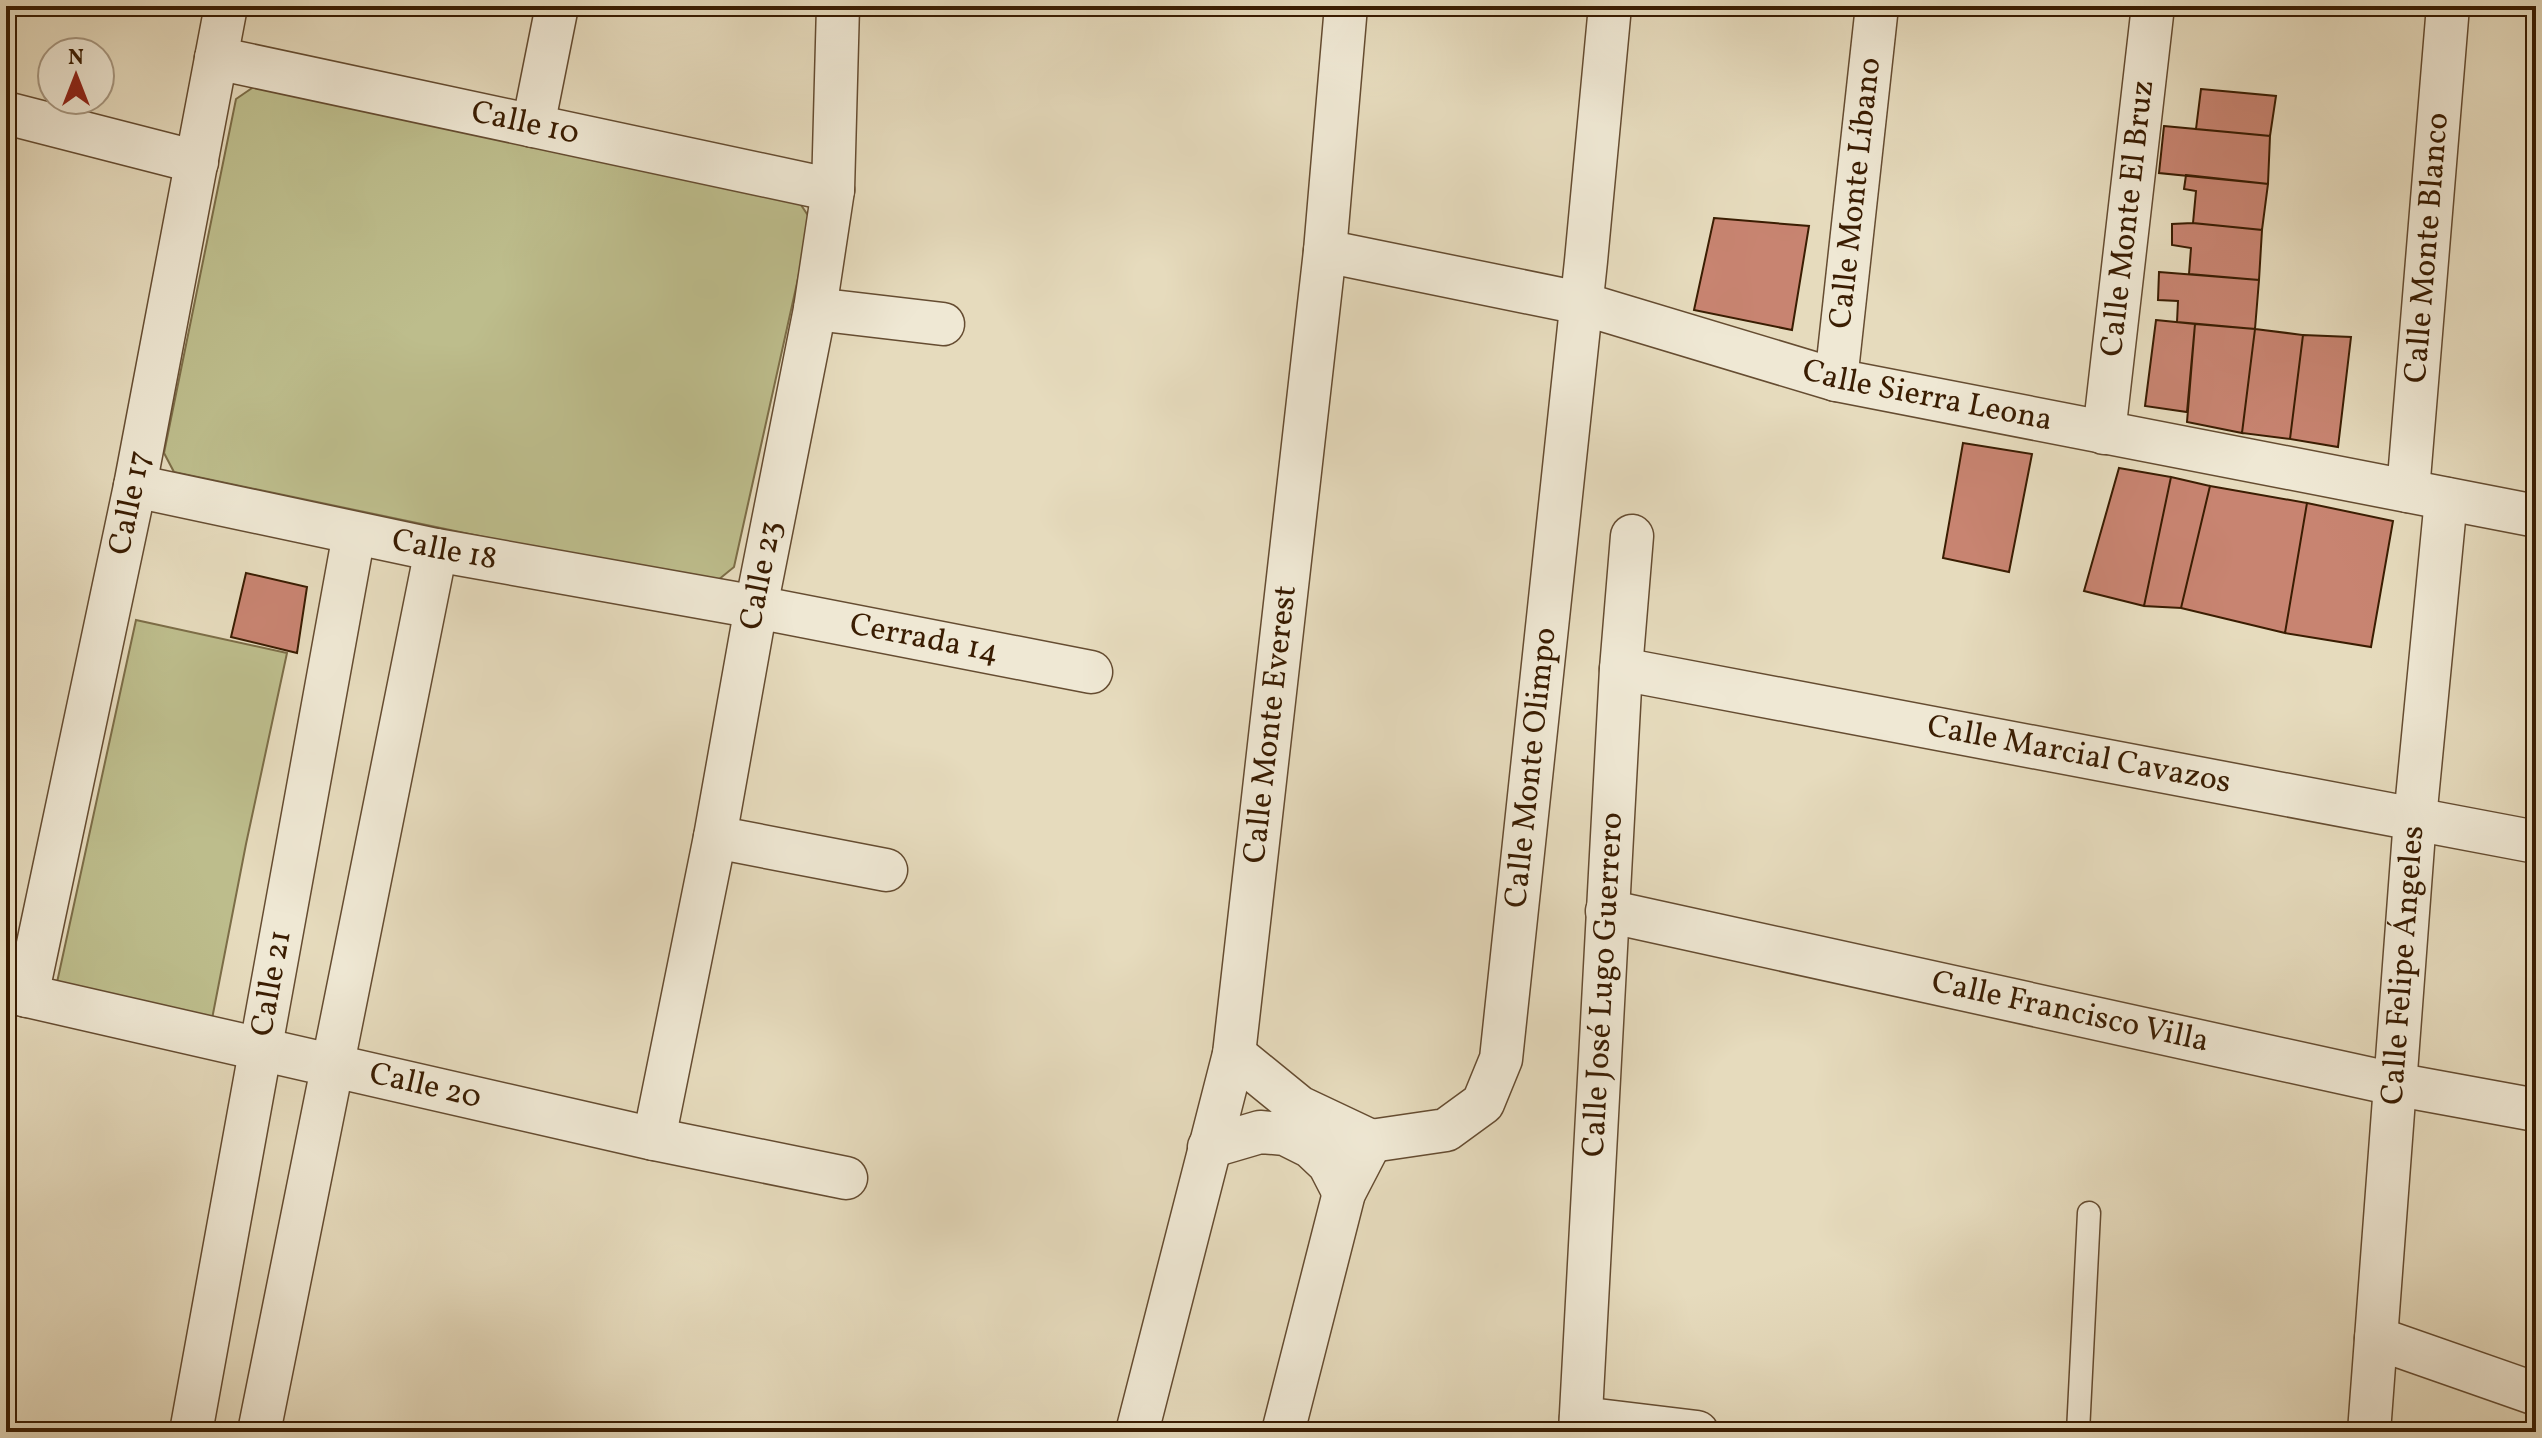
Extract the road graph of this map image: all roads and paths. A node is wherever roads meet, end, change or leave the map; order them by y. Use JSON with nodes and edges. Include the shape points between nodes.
{"nodes":[{"id":1,"x":226,"y":6,"type":"edge"},
{"id":2,"x":557,"y":6,"type":"edge"},
{"id":3,"x":838,"y":6,"type":"edge"},
{"id":4,"x":1346,"y":6,"type":"edge"},
{"id":5,"x":1610,"y":6,"type":"edge"},
{"id":6,"x":1877,"y":6,"type":"edge"},
{"id":7,"x":2153,"y":6,"type":"edge"},
{"id":8,"x":2448,"y":6,"type":"edge"},
{"id":9,"x":216,"y":58,"type":"junction"},
{"id":10,"x":6,"y":113,"type":"edge"},
{"id":11,"x":533,"y":126,"type":"junction"},
{"id":12,"x":197,"y":162,"type":"junction"},
{"id":13,"x":833,"y":190,"type":"junction"},
{"id":14,"x":1325,"y":251,"type":"junction"},
{"id":15,"x":1580,"y":303,"type":"junction"},
{"id":16,"x":815,"y":309,"type":"junction"},
{"id":17,"x":943,"y":324,"type":"dead end"},
{"id":18,"x":1836,"y":380,"type":"junction"},
{"id":19,"x":2104,"y":433,"type":"junction"},
{"id":20,"x":135,"y":486,"type":"junction"},
{"id":21,"x":2427,"y":495,"type":"junction"},
{"id":22,"x":2536,"y":516,"type":"edge"},
{"id":23,"x":354,"y":534,"type":"junction"},
{"id":24,"x":1632,"y":536,"type":"dead end"},
{"id":25,"x":436,"y":550,"type":"junction"},
{"id":26,"x":756,"y":607,"type":"junction"},
{"id":27,"x":1621,"y":669,"type":"junction"},
{"id":28,"x":1091,"y":672,"type":"dead end"},
{"id":29,"x":2415,"y":819,"type":"junction"},
{"id":30,"x":715,"y":837,"type":"junction"},
{"id":31,"x":2536,"y":842,"type":"edge"},
{"id":32,"x":886,"y":870,"type":"dead end"},
{"id":33,"x":1607,"y":911,"type":"junction"},
{"id":34,"x":16,"y":994,"type":"edge"},
{"id":35,"x":259,"y":1050,"type":"junction"},
{"id":36,"x":1234,"y":1054,"type":"junction"},
{"id":37,"x":334,"y":1066,"type":"junction"},
{"id":38,"x":2394,"y":1084,"type":"junction"},
{"id":39,"x":2536,"y":1110,"type":"edge"},
{"id":40,"x":654,"y":1139,"type":"junction"},
{"id":41,"x":1371,"y":1141,"type":"junction"},
{"id":42,"x":1209,"y":1147,"type":"junction"},
{"id":43,"x":846,"y":1178,"type":"dead end"},
{"id":44,"x":1344,"y":1193,"type":"junction"},
{"id":45,"x":2089,"y":1213,"type":"dead end"},
{"id":46,"x":2376,"y":1338,"type":"junction"},
{"id":47,"x":2536,"y":1394,"type":"edge"},
{"id":48,"x":1580,"y":1425,"type":"edge"},
{"id":49,"x":191,"y":1432,"type":"edge"},
{"id":50,"x":259,"y":1432,"type":"edge"},
{"id":51,"x":1137,"y":1432,"type":"edge"},
{"id":52,"x":1283,"y":1432,"type":"edge"},
{"id":53,"x":1697,"y":1432,"type":"edge"},
{"id":54,"x":2078,"y":1432,"type":"edge"},
{"id":55,"x":2369,"y":1432,"type":"edge"}],
"edges":[{"from":1,"to":9,"type":"street","name":"Calle 17"},
{"from":2,"to":11,"type":"street"},
{"from":3,"to":13,"type":"street","name":"Calle 23"},
{"from":4,"to":14,"type":"street","name":"Calle Monte Everest"},
{"from":5,"to":15,"type":"street","name":"Calle Monte Olimpo"},
{"from":6,"to":18,"type":"street","name":"Calle Monte Líbano"},
{"from":7,"to":19,"type":"street","name":"Calle Monte El Bruz"},
{"from":8,"to":21,"type":"street","name":"Calle Monte Blanco"},
{"from":9,"to":11,"type":"street","name":"Calle 10"},
{"from":9,"to":12,"type":"street","name":"Calle 17"},
{"from":10,"to":12,"type":"street"},
{"from":11,"to":13,"type":"street","name":"Calle 10"},
{"from":12,"to":20,"type":"street","name":"Calle 17"},
{"from":13,"to":16,"type":"street","name":"Calle 23"},
{"from":14,"to":15,"type":"street","name":"Calle Sierra Leona"},
{"from":14,"to":36,"type":"street","name":"Calle Monte Everest"},
{"from":15,"to":18,"type":"street","name":"Calle Sierra Leona"},
{"from":15,"to":41,"type":"street","name":"Calle Monte Olimpo","via":[[1501,1059],[1483,1103],[1446,1130]]},
{"from":16,"to":17,"type":"street"},
{"from":16,"to":26,"type":"street","name":"Calle 23"},
{"from":18,"to":19,"type":"street","name":"Calle Sierra Leona"},
{"from":19,"to":21,"type":"street","name":"Calle Sierra Leona"},
{"from":20,"to":23,"type":"street","name":"Calle 18"},
{"from":20,"to":34,"type":"street","name":"Calle 17"},
{"from":21,"to":22,"type":"street","name":"Calle Sierra Leona"},
{"from":21,"to":29,"type":"street","name":"Calle Felipe Ángeles"},
{"from":23,"to":25,"type":"street","name":"Calle 18"},
{"from":23,"to":35,"type":"street","name":"Calle 21"},
{"from":24,"to":27,"type":"street","name":"Calle José Lugo Guerrero"},
{"from":25,"to":26,"type":"street","name":"Calle 18"},
{"from":25,"to":37,"type":"street"},
{"from":26,"to":28,"type":"street","name":"Cerrada 14"},
{"from":26,"to":30,"type":"street","name":"Calle 23"},
{"from":27,"to":29,"type":"street","name":"Calle Marcial Cavazos"},
{"from":27,"to":33,"type":"street","name":"Calle José Lugo Guerrero"},
{"from":29,"to":31,"type":"street","name":"Calle Marcial Cavazos"},
{"from":29,"to":38,"type":"street","name":"Calle Felipe Ángeles"},
{"from":30,"to":32,"type":"street"},
{"from":30,"to":40,"type":"street","name":"Calle 23"},
{"from":33,"to":38,"type":"street","name":"Calle Francisco Villa"},
{"from":33,"to":48,"type":"street","name":"Calle José Lugo Guerrero"},
{"from":34,"to":35,"type":"street","name":"Calle 20"},
{"from":35,"to":37,"type":"street","name":"Calle 20"},
{"from":35,"to":49,"type":"street","name":"Calle 21"},
{"from":36,"to":41,"type":"street","via":[[1299,1107]]},
{"from":36,"to":42,"type":"street","name":"Calle Monte Everest"},
{"from":37,"to":40,"type":"street","name":"Calle 20"},
{"from":37,"to":50,"type":"street"},
{"from":38,"to":39,"type":"street","name":"Calle Francisco Villa"},
{"from":38,"to":46,"type":"street","name":"Calle Felipe Ángeles"},
{"from":40,"to":43,"type":"street","name":"Calle 20"},
{"from":41,"to":44,"type":"street"},
{"from":42,"to":44,"type":"street","via":[[1260,1132],[1285,1134],[1329,1164]]},
{"from":42,"to":51,"type":"street","name":"Calle Monte Everest"},
{"from":44,"to":52,"type":"street"},
{"from":45,"to":54,"type":"lane"},
{"from":46,"to":47,"type":"street"},
{"from":46,"to":55,"type":"street","name":"Calle Felipe Ángeles"},
{"from":48,"to":53,"type":"street"}]}
